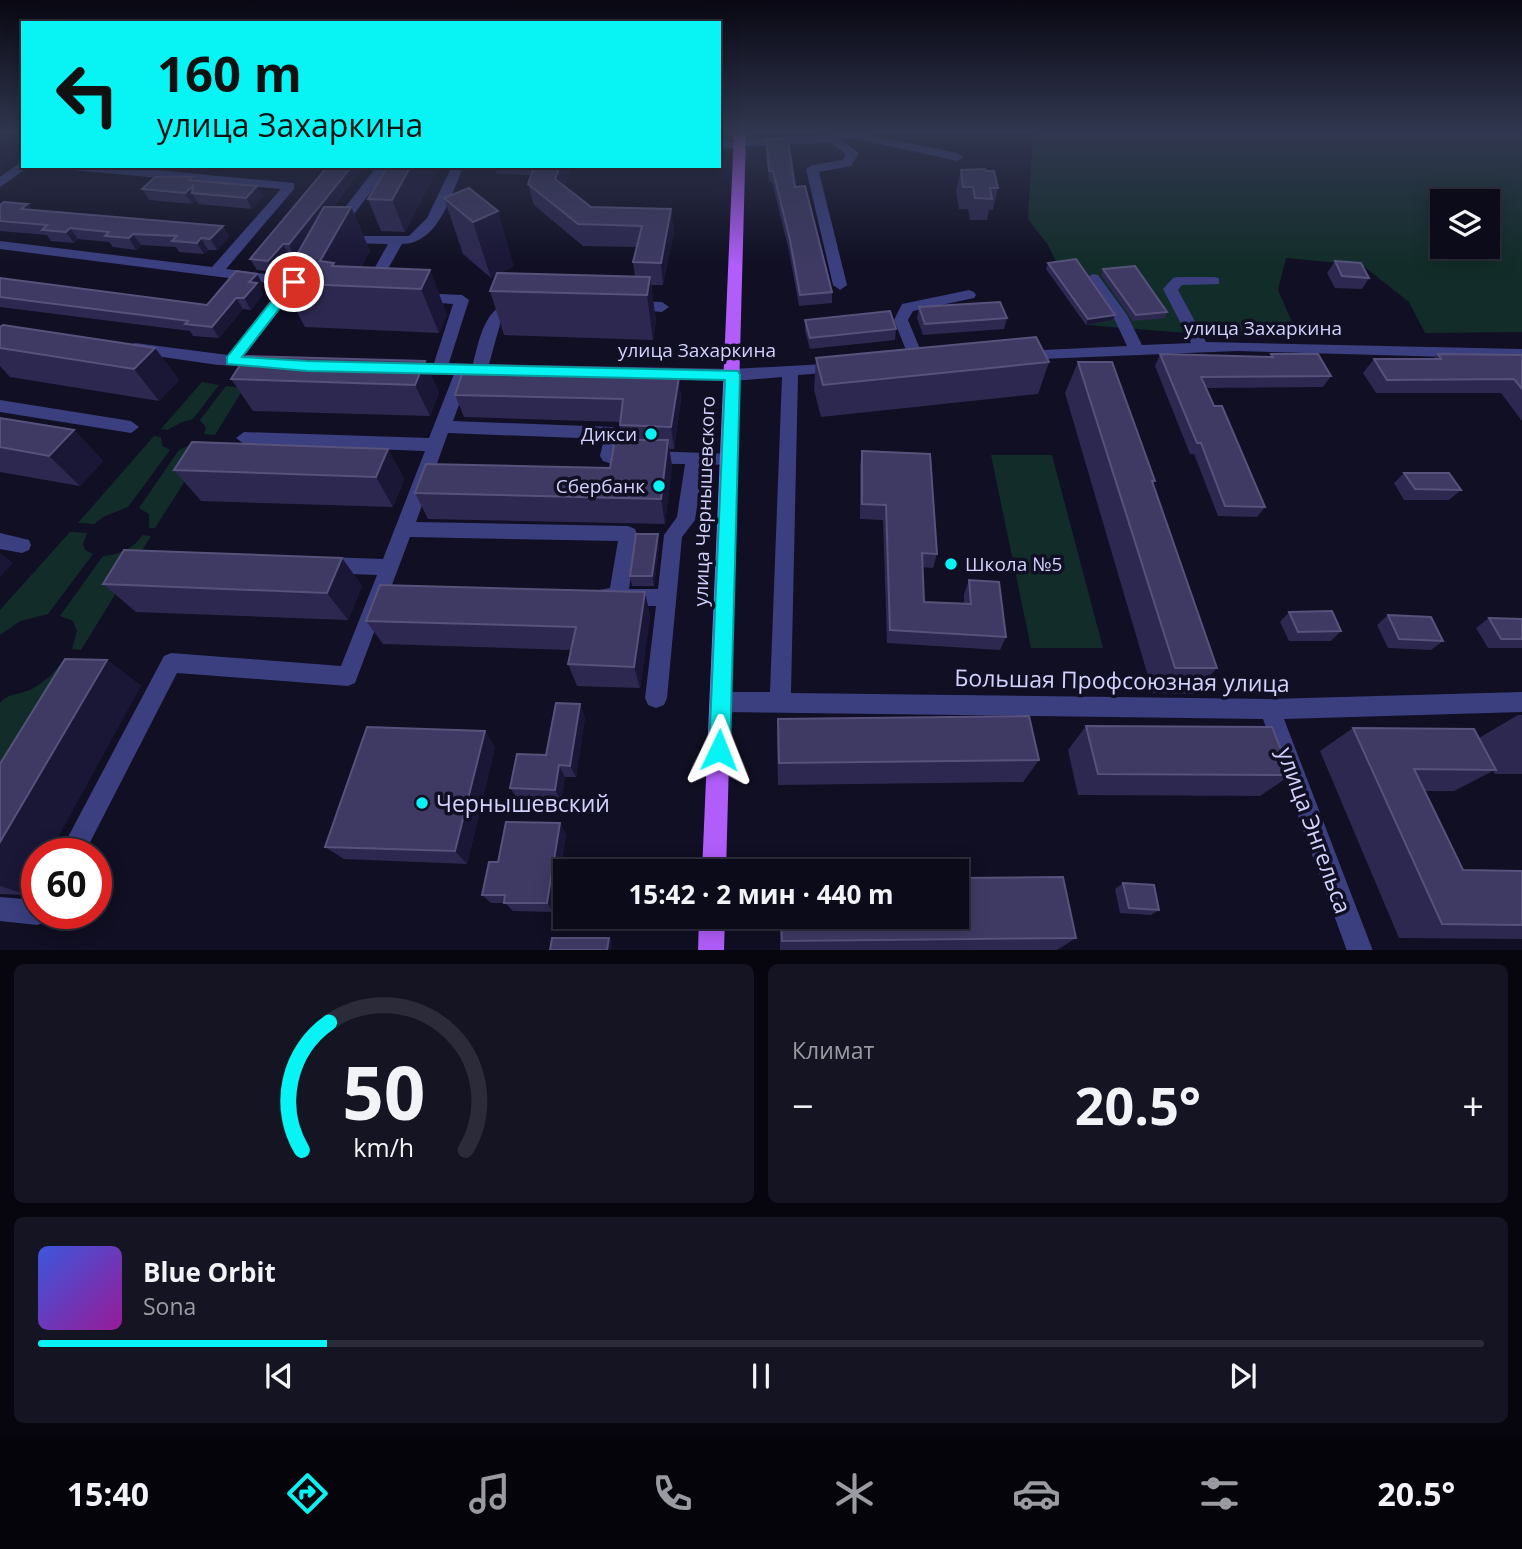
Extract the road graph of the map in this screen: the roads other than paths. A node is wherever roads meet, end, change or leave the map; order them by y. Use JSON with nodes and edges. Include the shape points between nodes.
{"nodes":[{"id":1,"x":185,"y":176,"type":"edge"},
{"id":2,"x":376,"y":176,"type":"edge"},
{"id":3,"x":453,"y":176,"type":"edge"},
{"id":4,"x":738,"y":176,"type":"edge"},
{"id":5,"x":814,"y":176,"type":"edge"},
{"id":6,"x":397,"y":240,"type":"junction"},
{"id":7,"x":0,"y":245,"type":"edge"},
{"id":8,"x":308,"y":264,"type":"edge"},
{"id":9,"x":215,"y":273,"type":"junction"},
{"id":10,"x":1093,"y":278,"type":"edge"},
{"id":11,"x":1214,"y":281,"type":"dead end"},
{"id":12,"x":294,"y":282,"type":"junction"},
{"id":13,"x":840,"y":285,"type":"dead end"},
{"id":14,"x":969,"y":295,"type":"dead end"},
{"id":15,"x":380,"y":297,"type":"edge"},
{"id":16,"x":408,"y":298,"type":"edge"},
{"id":17,"x":527,"y":303,"type":"edge"},
{"id":18,"x":622,"y":306,"type":"edge"},
{"id":19,"x":662,"y":307,"type":"dead end"},
{"id":20,"x":124,"y":347,"type":"edge"},
{"id":21,"x":1201,"y":348,"type":"junction"},
{"id":22,"x":1137,"y":351,"type":"junction"},
{"id":23,"x":1522,"y":354,"type":"edge"},
{"id":24,"x":999,"y":357,"type":"edge"},
{"id":25,"x":232,"y":361,"type":"junction"},
{"id":26,"x":917,"y":361,"type":"edge"},
{"id":27,"x":276,"y":364,"type":"edge"},
{"id":28,"x":853,"y":366,"type":"edge"},
{"id":29,"x":387,"y":367,"type":"edge"},
{"id":30,"x":440,"y":369,"type":"junction"},
{"id":31,"x":472,"y":369,"type":"junction"},
{"id":32,"x":790,"y":370,"type":"junction"},
{"id":33,"x":733,"y":375,"type":"junction"},
{"id":34,"x":0,"y":406,"type":"edge"},
{"id":35,"x":131,"y":427,"type":"dead end"},
{"id":36,"x":439,"y":436,"type":"junction"},
{"id":37,"x":244,"y":438,"type":"dead end"},
{"id":38,"x":695,"y":458,"type":"junction"},
{"id":39,"x":730,"y":458,"type":"junction"},
{"id":40,"x":404,"y":529,"type":"junction"},
{"id":41,"x":628,"y":534,"type":"junction"},
{"id":42,"x":673,"y":535,"type":"junction"},
{"id":43,"x":0,"y":541,"type":"edge"},
{"id":44,"x":22,"y":545,"type":"dead end"},
{"id":45,"x":308,"y":565,"type":"edge"},
{"id":46,"x":389,"y":567,"type":"junction"},
{"id":47,"x":576,"y":596,"type":"edge"},
{"id":48,"x":618,"y":597,"type":"junction"},
{"id":49,"x":666,"y":598,"type":"junction"},
{"id":50,"x":656,"y":698,"type":"dead end"},
{"id":51,"x":722,"y":702,"type":"junction"},
{"id":52,"x":780,"y":702,"type":"junction"},
{"id":53,"x":1522,"y":702,"type":"edge"},
{"id":54,"x":1270,"y":709,"type":"junction"},
{"id":55,"x":79,"y":838,"type":"edge"},
{"id":56,"x":715,"y":859,"type":"edge"},
{"id":57,"x":0,"y":909,"type":"edge"},
{"id":58,"x":21,"y":911,"type":"edge"},
{"id":59,"x":712,"y":929,"type":"edge"},
{"id":60,"x":711,"y":950,"type":"edge"},
{"id":61,"x":1360,"y":950,"type":"edge"}],
"edges":[{"from":1,"to":9,"type":"street","via":[[290,186]]},
{"from":2,"to":6,"type":"street","via":[[329,237]]},
{"from":3,"to":6,"type":"street","via":[[423,234]]},
{"from":4,"to":33,"type":"main road","name":"улица Чернышевского"},
{"from":5,"to":13,"type":"street"},
{"from":6,"to":15,"type":"street","via":[[366,296]]},
{"from":7,"to":9,"type":"street"},
{"from":8,"to":12,"type":"street"},
{"from":9,"to":12,"type":"street"},
{"from":10,"to":22,"type":"street","via":[[1120,315]]},
{"from":11,"to":21,"type":"street","via":[[1178,281],[1170,289]]},
{"from":12,"to":25,"type":"street"},
{"from":14,"to":26,"type":"street","via":[[907,307],[901,320]]},
{"from":16,"to":30,"type":"street","via":[[463,300]]},
{"from":17,"to":31,"type":"street","via":[[505,306],[495,317]]},
{"from":18,"to":19,"type":"street"},
{"from":20,"to":25,"type":"street"},
{"from":21,"to":22,"type":"street","name":"улица Захаркина"},
{"from":21,"to":23,"type":"street","name":"улица Захаркина"},
{"from":22,"to":24,"type":"street","name":"улица Захаркина"},
{"from":25,"to":27,"type":"street"},
{"from":28,"to":32,"type":"street","name":"улица Захаркина"},
{"from":29,"to":30,"type":"street","name":"улица Захаркина"},
{"from":30,"to":31,"type":"street","name":"улица Захаркина"},
{"from":31,"to":33,"type":"street","name":"улица Захаркина"},
{"from":31,"to":36,"type":"street"},
{"from":32,"to":33,"type":"street","name":"улица Захаркина"},
{"from":32,"to":52,"type":"street"},
{"from":33,"to":39,"type":"main road","name":"улица Чернышевского"},
{"from":34,"to":35,"type":"street"},
{"from":36,"to":37,"type":"street"},
{"from":36,"to":38,"type":"street","via":[[613,433],[609,456]]},
{"from":36,"to":40,"type":"street"},
{"from":38,"to":39,"type":"street"},
{"from":38,"to":42,"type":"street","via":[[686,520]]},
{"from":39,"to":51,"type":"main road","name":"улица Чернышевского"},
{"from":40,"to":41,"type":"street"},
{"from":40,"to":46,"type":"street"},
{"from":41,"to":42,"type":"street"},
{"from":41,"to":48,"type":"street"},
{"from":42,"to":49,"type":"street"},
{"from":43,"to":44,"type":"street"},
{"from":45,"to":46,"type":"street"},
{"from":46,"to":55,"type":"street","via":[[387,592],[348,676],[171,663]]},
{"from":47,"to":48,"type":"street"},
{"from":48,"to":49,"type":"street"},
{"from":49,"to":50,"type":"street"},
{"from":51,"to":52,"type":"street","name":"Большая Профсоюзная улица"},
{"from":51,"to":56,"type":"main road","name":"улица Чернышевского"},
{"from":52,"to":54,"type":"street","name":"Большая Профсоюзная улица"},
{"from":53,"to":54,"type":"street","name":"Большая Профсоюзная улица"},
{"from":54,"to":61,"type":"street","name":"улица Энгельса"},
{"from":57,"to":58,"type":"street"},
{"from":59,"to":60,"type":"main road"}]}
